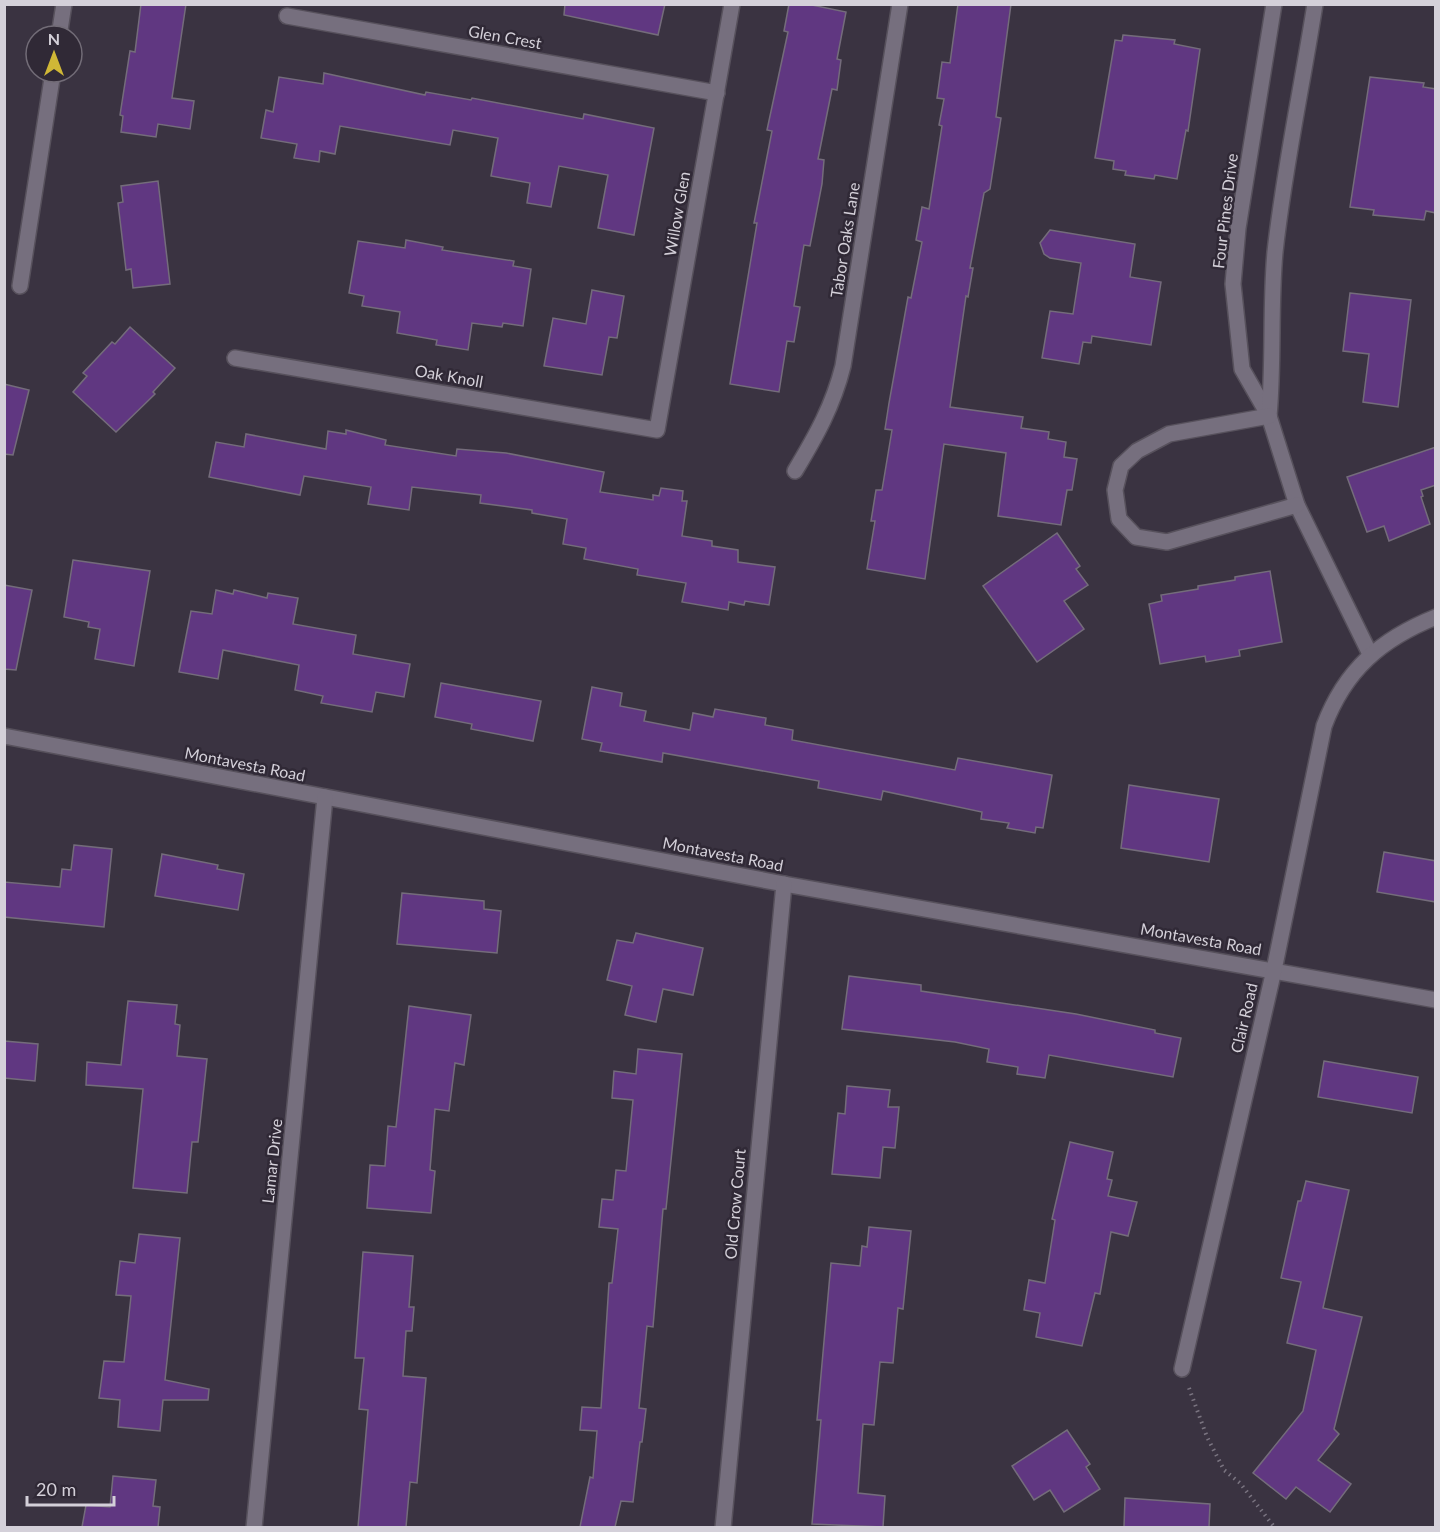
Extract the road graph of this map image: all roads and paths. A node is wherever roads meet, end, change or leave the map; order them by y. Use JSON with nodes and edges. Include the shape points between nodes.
{"nodes":[{"id":1,"x":64,"y":4,"type":"edge"},
{"id":2,"x":732,"y":4,"type":"edge"},
{"id":3,"x":900,"y":4,"type":"edge"},
{"id":4,"x":1274,"y":4,"type":"edge"},
{"id":5,"x":1315,"y":4,"type":"edge"},
{"id":6,"x":286,"y":16,"type":"dead end"},
{"id":7,"x":61,"y":24,"type":"edge"},
{"id":8,"x":51,"y":84,"type":"edge"},
{"id":9,"x":717,"y":93,"type":"junction"},
{"id":10,"x":20,"y":286,"type":"dead end"},
{"id":11,"x":235,"y":358,"type":"dead end"},
{"id":12,"x":1269,"y":416,"type":"junction"},
{"id":13,"x":657,"y":430,"type":"joint"},
{"id":14,"x":795,"y":471,"type":"dead end"},
{"id":15,"x":1297,"y":505,"type":"junction"},
{"id":16,"x":1436,"y":617,"type":"edge"},
{"id":17,"x":1370,"y":654,"type":"junction"},
{"id":18,"x":4,"y":736,"type":"edge"},
{"id":19,"x":325,"y":797,"type":"junction"},
{"id":20,"x":783,"y":884,"type":"junction"},
{"id":21,"x":1274,"y":970,"type":"junction"},
{"id":22,"x":1436,"y":1000,"type":"edge"},
{"id":23,"x":1182,"y":1369,"type":"joint"},
{"id":24,"x":255,"y":1527,"type":"edge"},
{"id":25,"x":723,"y":1527,"type":"edge"},
{"id":26,"x":1275,"y":1527,"type":"edge"}],
"edges":[{"from":1,"to":7,"type":"street"},
{"from":2,"to":9,"type":"street","name":"Willow Glen"},
{"from":3,"to":14,"type":"street","name":"Tabor Oaks Lane","via":[[843,366],[824,424]]},
{"from":4,"to":12,"type":"street","name":"Four Pines Drive","via":[[1238,228],[1233,284],[1242,369]]},
{"from":5,"to":12,"type":"street","name":"Four Pines Drive","via":[[1275,250],[1274,364]]},
{"from":6,"to":9,"type":"street","name":"Glen Crest"},
{"from":8,"to":10,"type":"street"},
{"from":9,"to":13,"type":"street","name":"Willow Glen"},
{"from":11,"to":13,"type":"street","name":"Oak Knoll"},
{"from":12,"to":15,"type":"street","name":"Four Pines Drive"},
{"from":12,"to":15,"type":"street","via":[[1169,434],[1137,451],[1121,466],[1115,508],[1119,519],[1136,537],[1167,542]]},
{"from":15,"to":17,"type":"street","name":"Four Pines Drive"},
{"from":16,"to":17,"type":"street","name":"Clair Road","via":[[1410,627]]},
{"from":17,"to":21,"type":"street","name":"Clair Road","via":[[1350,675],[1324,726]]},
{"from":18,"to":19,"type":"street","name":"Montavesta Road"},
{"from":19,"to":20,"type":"street","name":"Montavesta Road"},
{"from":19,"to":24,"type":"street","name":"Lamar Drive"},
{"from":20,"to":21,"type":"street","name":"Montavesta Road"},
{"from":20,"to":25,"type":"street","name":"Old Crow Court"},
{"from":21,"to":22,"type":"street","name":"Montavesta Road"},
{"from":21,"to":23,"type":"street","name":"Clair Road"},
{"from":23,"to":26,"type":"path","via":[[1207,1437],[1224,1470]]}]}
